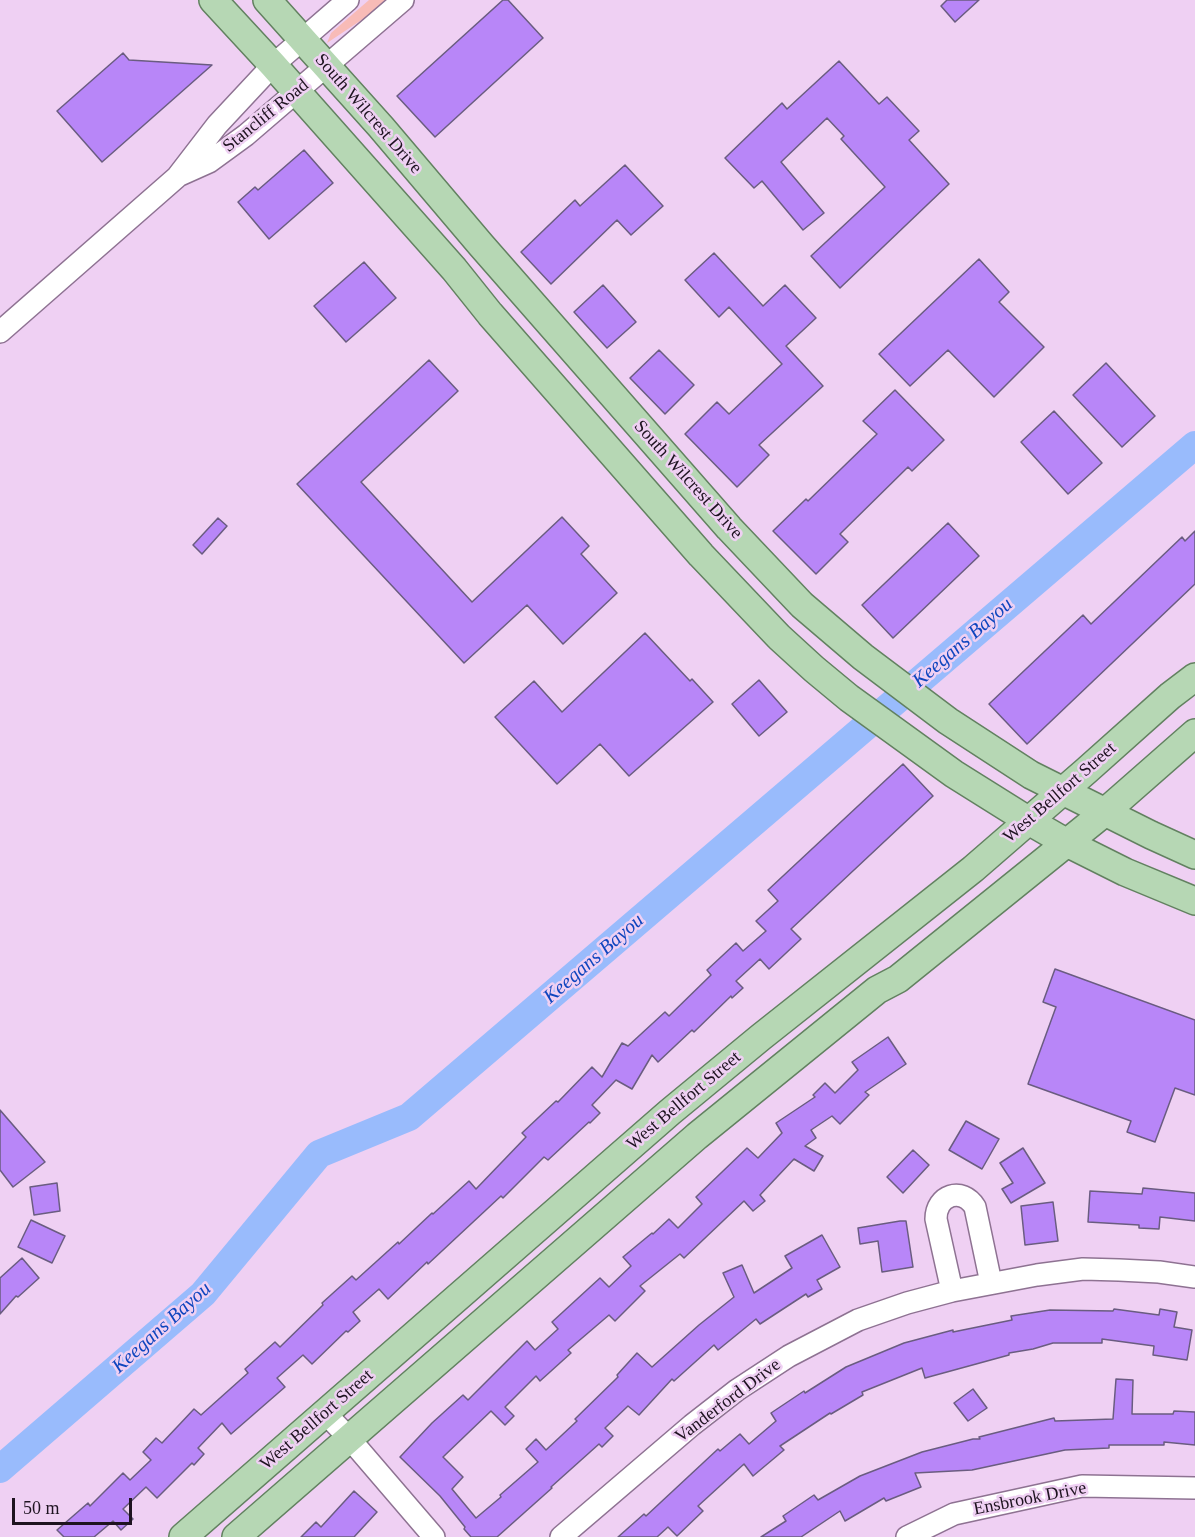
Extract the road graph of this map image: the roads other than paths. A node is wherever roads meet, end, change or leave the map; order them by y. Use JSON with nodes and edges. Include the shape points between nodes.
{"nodes":[{"id":1,"x":213,"y":0,"type":"edge"},
{"id":2,"x":267,"y":0,"type":"edge"},
{"id":3,"x":348,"y":0,"type":"edge"},
{"id":4,"x":403,"y":0,"type":"edge"},
{"id":5,"x":303,"y":40,"type":"junction"},
{"id":6,"x":273,"y":65,"type":"junction"},
{"id":7,"x":327,"y":67,"type":"junction"},
{"id":8,"x":297,"y":92,"type":"junction"},
{"id":9,"x":177,"y":177,"type":"junction"},
{"id":10,"x":482,"y":245,"type":"junction"},
{"id":11,"x":454,"y":269,"type":"junction"},
{"id":12,"x":0,"y":332,"type":"edge"},
{"id":13,"x":729,"y":528,"type":"junction"},
{"id":14,"x":701,"y":555,"type":"junction"},
{"id":15,"x":1195,"y":676,"type":"edge"},
{"id":16,"x":1195,"y":733,"type":"edge"},
{"id":17,"x":1062,"y":791,"type":"junction"},
{"id":18,"x":1104,"y":812,"type":"junction"},
{"id":19,"x":1029,"y":821,"type":"junction"},
{"id":20,"x":1067,"y":843,"type":"junction"},
{"id":21,"x":1195,"y":855,"type":"edge"},
{"id":22,"x":1195,"y":901,"type":"edge"},
{"id":23,"x":854,"y":964,"type":"junction"},
{"id":24,"x":877,"y":990,"type":"junction"},
{"id":25,"x":569,"y":1200,"type":"junction"},
{"id":26,"x":595,"y":1226,"type":"junction"},
{"id":27,"x":1195,"y":1277,"type":"edge"},
{"id":28,"x":991,"y":1283,"type":"junction"},
{"id":29,"x":952,"y":1291,"type":"junction"},
{"id":30,"x":325,"y":1413,"type":"junction"},
{"id":31,"x":349,"y":1438,"type":"junction"},
{"id":32,"x":1195,"y":1488,"type":"edge"},
{"id":33,"x":183,"y":1537,"type":"edge"},
{"id":34,"x":236,"y":1537,"type":"edge"},
{"id":35,"x":434,"y":1537,"type":"edge"},
{"id":36,"x":561,"y":1537,"type":"edge"},
{"id":37,"x":907,"y":1537,"type":"edge"}],
"edges":[{"from":1,"to":6,"type":"main road"},
{"from":2,"to":5,"type":"main road","name":"South Wilcrest Drive"},
{"from":3,"to":5,"type":"street","name":"Stancliff Road"},
{"from":4,"to":7,"type":"street","name":"Stancliff Road"},
{"from":5,"to":6,"type":"street","name":"Stancliff Road"},
{"from":5,"to":7,"type":"main road","name":"South Wilcrest Drive"},
{"from":6,"to":8,"type":"main road"},
{"from":6,"to":9,"type":"street","name":"Stancliff Road","via":[[217,125]]},
{"from":7,"to":8,"type":"street","name":"Stancliff Road"},
{"from":7,"to":10,"type":"main road","name":"South Wilcrest Drive"},
{"from":8,"to":9,"type":"street","name":"Stancliff Road","via":[[209,162]]},
{"from":8,"to":11,"type":"main road"},
{"from":9,"to":12,"type":"street","name":"Stancliff Road"},
{"from":10,"to":11,"type":"main road"},
{"from":10,"to":13,"type":"main road","name":"South Wilcrest Drive"},
{"from":11,"to":14,"type":"main road"},
{"from":13,"to":14,"type":"main road"},
{"from":13,"to":17,"type":"main road","name":"South Wilcrest Drive","via":[[802,605],[879,670],[940,715]]},
{"from":14,"to":19,"type":"main road","via":[[778,637],[849,698],[954,774]]},
{"from":15,"to":17,"type":"main road","name":"West Bellfort Street"},
{"from":16,"to":18,"type":"main road","name":"West Bellfort Street"},
{"from":17,"to":18,"type":"main road","name":"South Wilcrest Drive"},
{"from":17,"to":19,"type":"main road","name":"West Bellfort Street"},
{"from":18,"to":20,"type":"main road","name":"West Bellfort Street"},
{"from":18,"to":21,"type":"main road","name":"South Wilcrest Drive"},
{"from":19,"to":20,"type":"main road"},
{"from":19,"to":23,"type":"main road","name":"West Bellfort Street"},
{"from":20,"to":22,"type":"main road"},
{"from":20,"to":24,"type":"main road","name":"West Bellfort Street","via":[[898,979]]},
{"from":23,"to":24,"type":"main road"},
{"from":23,"to":25,"type":"main road","name":"West Bellfort Street","via":[[670,1112]]},
{"from":24,"to":26,"type":"main road","name":"West Bellfort Street","via":[[697,1136]]},
{"from":25,"to":26,"type":"main road"},
{"from":25,"to":30,"type":"main road","name":"West Bellfort Street"},
{"from":26,"to":31,"type":"main road","name":"West Bellfort Street"},
{"from":27,"to":28,"type":"street","name":"Vanderford Drive","via":[[1083,1269]]},
{"from":28,"to":29,"type":"street","name":"Vanderford Drive"},
{"from":28,"to":29,"type":"street","via":[[975,1206],[964,1196],[953,1195],[940,1204],[936,1213]]},
{"from":29,"to":36,"type":"street","name":"Vanderford Drive","via":[[858,1320],[789,1356],[736,1390]]},
{"from":30,"to":31,"type":"street"},
{"from":30,"to":33,"type":"main road","name":"West Bellfort Street"},
{"from":31,"to":34,"type":"main road","name":"West Bellfort Street"},
{"from":31,"to":35,"type":"street"},
{"from":32,"to":37,"type":"street","name":"Ensbrook Drive","via":[[1082,1486],[954,1514]]}]}
